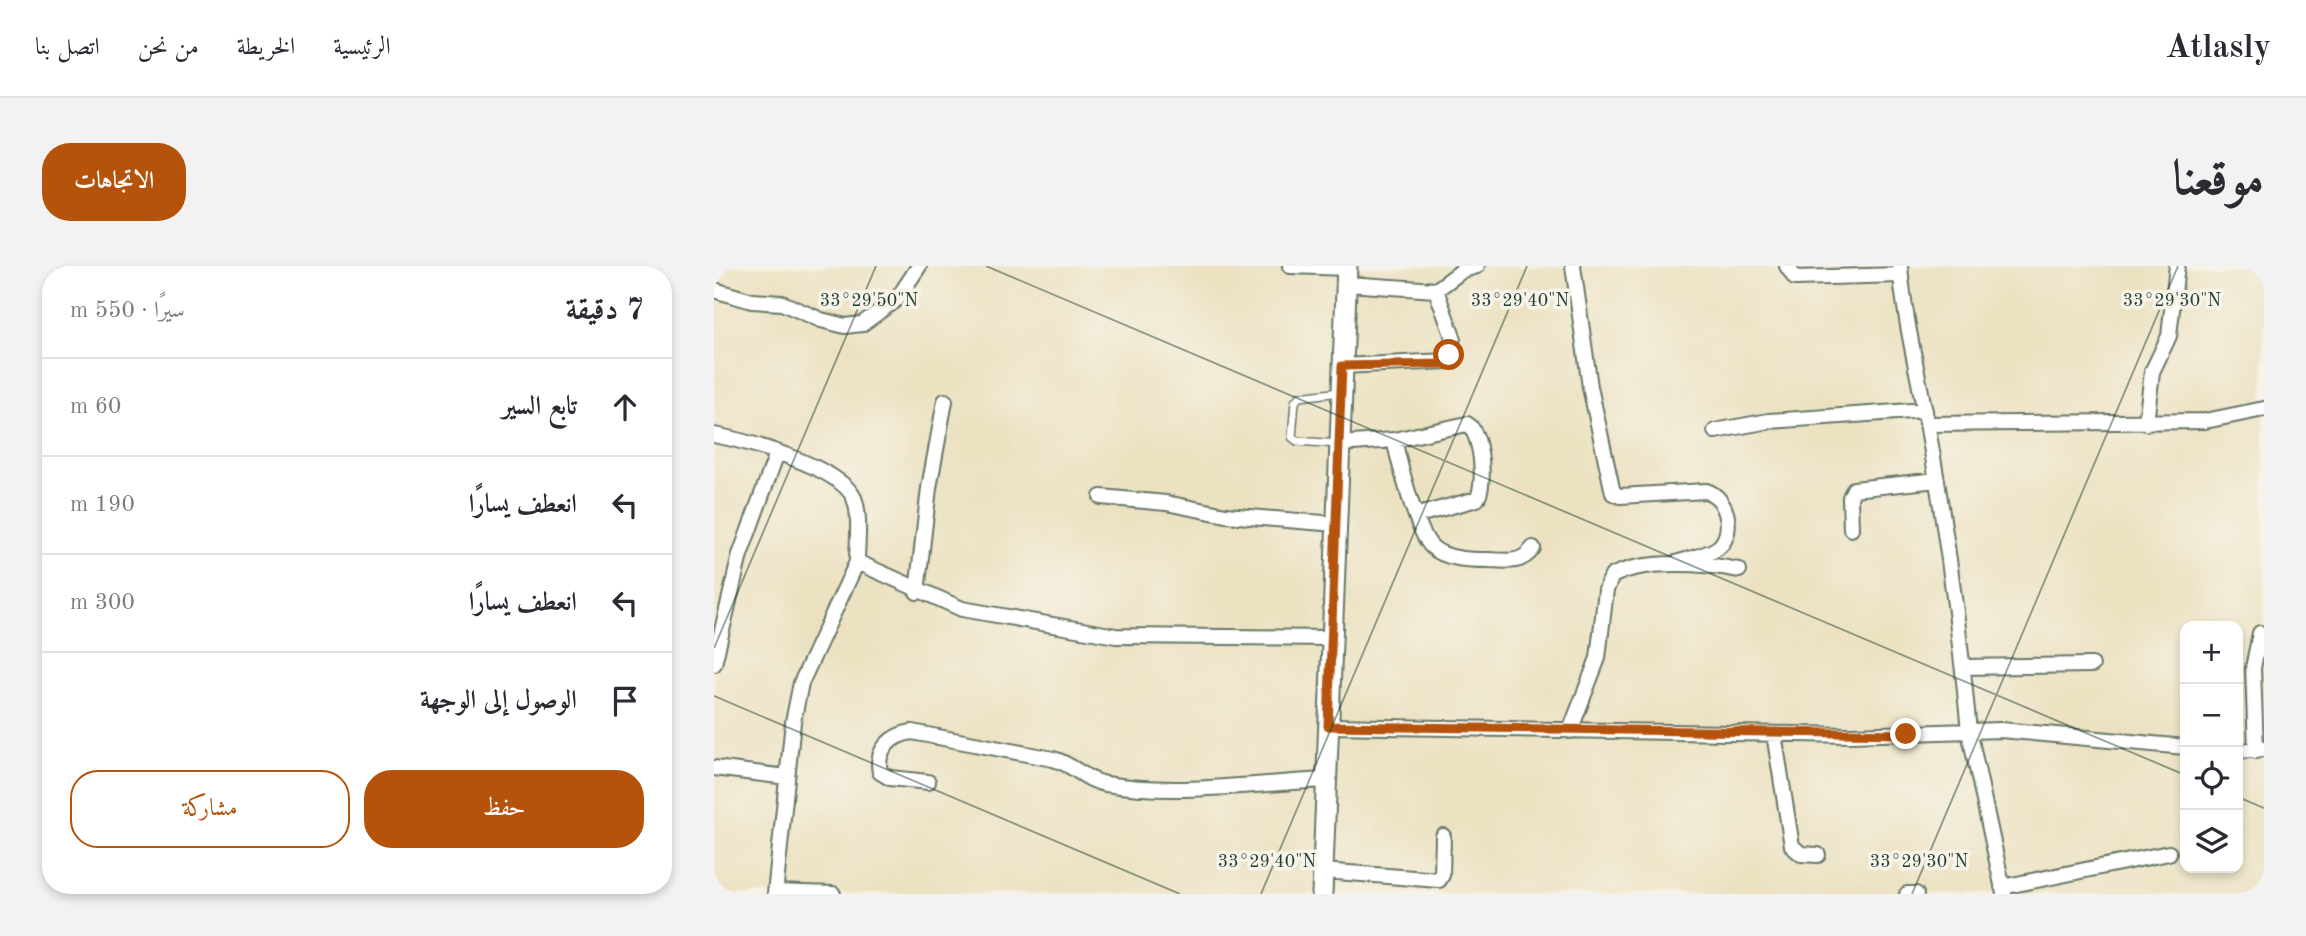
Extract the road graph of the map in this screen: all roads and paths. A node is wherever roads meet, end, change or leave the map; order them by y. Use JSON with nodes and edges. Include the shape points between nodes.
{"nodes":[{"id":1,"x":919,"y":266,"type":"edge"},
{"id":2,"x":1290,"y":266,"type":"edge"},
{"id":3,"x":1477,"y":266,"type":"edge"},
{"id":4,"x":1573,"y":266,"type":"edge"},
{"id":5,"x":1787,"y":266,"type":"edge"},
{"id":6,"x":2177,"y":266,"type":"edge"},
{"id":7,"x":1901,"y":270,"type":"edge"},
{"id":8,"x":1347,"y":273,"type":"edge"},
{"id":9,"x":714,"y":290,"type":"edge"},
{"id":10,"x":1436,"y":290,"type":"junction"},
{"id":11,"x":1342,"y":366,"type":"junction"},
{"id":12,"x":1341,"y":392,"type":"junction"},
{"id":13,"x":945,"y":401,"type":"dead end"},
{"id":14,"x":2264,"y":409,"type":"edge"},
{"id":15,"x":1926,"y":417,"type":"junction"},
{"id":16,"x":2146,"y":423,"type":"junction"},
{"id":17,"x":1715,"y":432,"type":"dead end"},
{"id":18,"x":714,"y":435,"type":"edge"},
{"id":19,"x":1394,"y":440,"type":"junction"},
{"id":20,"x":1339,"y":444,"type":"junction"},
{"id":21,"x":777,"y":453,"type":"junction"},
{"id":22,"x":1937,"y":480,"type":"junction"},
{"id":23,"x":1101,"y":497,"type":"dead end"},
{"id":24,"x":1418,"y":515,"type":"junction"},
{"id":25,"x":1336,"y":524,"type":"junction"},
{"id":26,"x":1850,"y":528,"type":"dead end"},
{"id":27,"x":1533,"y":548,"type":"dead end"},
{"id":28,"x":857,"y":562,"type":"junction"},
{"id":29,"x":1673,"y":564,"type":"junction"},
{"id":30,"x":1739,"y":570,"type":"dead end"},
{"id":31,"x":916,"y":592,"type":"junction"},
{"id":32,"x":2260,"y":633,"type":"dead end"},
{"id":33,"x":1331,"y":638,"type":"junction"},
{"id":34,"x":714,"y":664,"type":"edge"},
{"id":35,"x":2092,"y":665,"type":"dead end"},
{"id":36,"x":1963,"y":667,"type":"junction"},
{"id":37,"x":1328,"y":726,"type":"junction"},
{"id":38,"x":1570,"y":731,"type":"junction"},
{"id":39,"x":1969,"y":731,"type":"junction"},
{"id":40,"x":1774,"y":734,"type":"junction"},
{"id":41,"x":2180,"y":747,"type":"edge"},
{"id":42,"x":2260,"y":750,"type":"edge"},
{"id":43,"x":714,"y":768,"type":"edge"},
{"id":44,"x":787,"y":777,"type":"junction"},
{"id":45,"x":1328,"y":780,"type":"junction"},
{"id":46,"x":928,"y":782,"type":"dead end"},
{"id":47,"x":1443,"y":835,"type":"dead end"},
{"id":48,"x":2169,"y":853,"type":"dead end"},
{"id":49,"x":1818,"y":855,"type":"dead end"},
{"id":50,"x":1323,"y":871,"type":"junction"},
{"id":51,"x":2003,"y":891,"type":"edge"},
{"id":52,"x":775,"y":893,"type":"edge"},
{"id":53,"x":833,"y":894,"type":"edge"},
{"id":54,"x":1322,"y":894,"type":"edge"},
{"id":55,"x":1907,"y":894,"type":"edge"},
{"id":56,"x":1916,"y":894,"type":"edge"}],
"edges":[{"from":1,"to":9,"type":"street","via":[[898,298],[862,324],[845,326],[782,303],[752,301]]},
{"from":2,"to":8,"type":"street"},
{"from":3,"to":10,"type":"street","via":[[1463,270]]},
{"from":4,"to":29,"type":"street","via":[[1590,387],[1613,493],[1706,491],[1723,501],[1727,519],[1718,548]]},
{"from":5,"to":7,"type":"street","via":[[1795,278]]},
{"from":6,"to":16,"type":"street","via":[[2169,336],[2152,372]]},
{"from":7,"to":15,"type":"street","via":[[1907,327]]},
{"from":8,"to":10,"type":"street"},
{"from":8,"to":11,"type":"main road"},
{"from":10,"to":11,"type":"street","via":[[1453,337],[1447,361]]},
{"from":11,"to":12,"type":"main road"},
{"from":12,"to":20,"type":"main road"},
{"from":12,"to":20,"type":"lane","via":[[1299,397],[1292,437],[1297,442]]},
{"from":13,"to":31,"type":"street"},
{"from":14,"to":16,"type":"street","via":[[2204,421]]},
{"from":15,"to":16,"type":"street"},
{"from":15,"to":17,"type":"street","via":[[1769,421]]},
{"from":15,"to":22,"type":"street"},
{"from":18,"to":21,"type":"street"},
{"from":19,"to":20,"type":"street"},
{"from":19,"to":24,"type":"street"},
{"from":19,"to":24,"type":"street","via":[[1467,424],[1477,440],[1481,453],[1477,499]]},
{"from":20,"to":25,"type":"main road"},
{"from":21,"to":28,"type":"street","via":[[846,487],[855,499]]},
{"from":21,"to":34,"type":"street","via":[[740,555]]},
{"from":22,"to":26,"type":"street","via":[[1854,488]]},
{"from":22,"to":36,"type":"street"},
{"from":23,"to":25,"type":"street","via":[[1226,515]]},
{"from":24,"to":27,"type":"street","via":[[1426,539],[1441,552],[1467,559],[1513,561],[1528,556]]},
{"from":25,"to":33,"type":"main road"},
{"from":28,"to":31,"type":"street"},
{"from":28,"to":44,"type":"street","via":[[801,683]]},
{"from":29,"to":30,"type":"street"},
{"from":29,"to":38,"type":"street","via":[[1618,573],[1609,580],[1598,659]]},
{"from":31,"to":33,"type":"street","via":[[962,609],[1116,636]]},
{"from":32,"to":42,"type":"street","via":[[2253,668]]},
{"from":33,"to":37,"type":"main road"},
{"from":35,"to":36,"type":"street"},
{"from":36,"to":39,"type":"street"},
{"from":37,"to":38,"type":"street"},
{"from":37,"to":45,"type":"main road"},
{"from":38,"to":40,"type":"street"},
{"from":39,"to":40,"type":"street"},
{"from":39,"to":41,"type":"street"},
{"from":39,"to":51,"type":"street"},
{"from":40,"to":49,"type":"street","via":[[1792,846],[1801,854]]},
{"from":43,"to":44,"type":"street"},
{"from":44,"to":52,"type":"street"},
{"from":45,"to":46,"type":"street","via":[[1149,789],[1102,784],[1053,759],[912,732],[891,739],[878,764],[880,772],[890,778]]},
{"from":45,"to":50,"type":"main road"},
{"from":47,"to":50,"type":"street","via":[[1443,875],[1439,880]]},
{"from":48,"to":51,"type":"street"},
{"from":50,"to":54,"type":"main road"},
{"from":52,"to":53,"type":"street"},
{"from":55,"to":56,"type":"street"}]}
